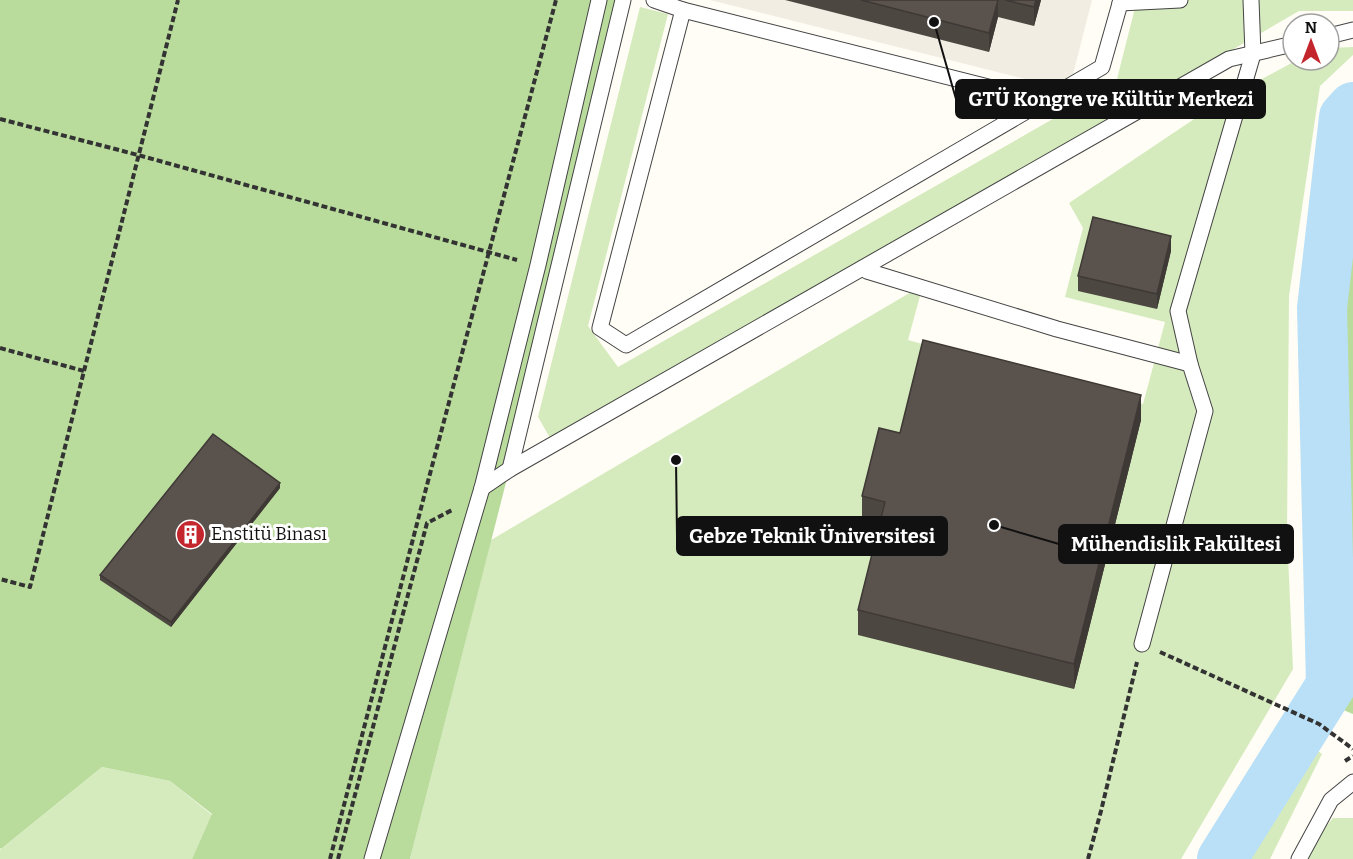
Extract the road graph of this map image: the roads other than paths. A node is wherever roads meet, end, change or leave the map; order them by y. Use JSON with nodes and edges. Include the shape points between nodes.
{"nodes":[{"id":1,"x":599,"y":0,"type":"edge"},
{"id":2,"x":623,"y":0,"type":"edge"},
{"id":3,"x":654,"y":0,"type":"edge"},
{"id":4,"x":1180,"y":0,"type":"edge"},
{"id":5,"x":1251,"y":0,"type":"edge"},
{"id":6,"x":1120,"y":1,"type":"edge"},
{"id":7,"x":676,"y":5,"type":"edge"},
{"id":8,"x":1281,"y":47,"type":"edge"},
{"id":9,"x":1253,"y":54,"type":"junction"},
{"id":10,"x":1044,"y":101,"type":"junction"},
{"id":11,"x":863,"y":268,"type":"junction"},
{"id":12,"x":1190,"y":364,"type":"junction"},
{"id":13,"x":510,"y":469,"type":"junction"},
{"id":14,"x":481,"y":492,"type":"junction"},
{"id":15,"x":1142,"y":644,"type":"road end"},
{"id":16,"x":1353,"y":782,"type":"edge"},
{"id":17,"x":372,"y":859,"type":"edge"},
{"id":18,"x":1299,"y":859,"type":"edge"}],
"edges":[{"from":1,"to":14,"type":"lane"},
{"from":2,"to":13,"type":"lane"},
{"from":3,"to":7,"type":"lane"},
{"from":4,"to":6,"type":"lane"},
{"from":5,"to":9,"type":"lane"},
{"from":6,"to":10,"type":"lane","via":[[1102,67]]},
{"from":7,"to":10,"type":"lane"},
{"from":7,"to":10,"type":"lane","via":[[600,328],[626,345]]},
{"from":8,"to":9,"type":"lane"},
{"from":9,"to":11,"type":"lane","via":[[1229,59]]},
{"from":9,"to":12,"type":"lane","via":[[1178,311]]},
{"from":11,"to":12,"type":"lane","via":[[1057,329]]},
{"from":11,"to":13,"type":"lane"},
{"from":12,"to":15,"type":"lane","via":[[1205,411]]},
{"from":13,"to":14,"type":"lane"},
{"from":14,"to":17,"type":"lane"},
{"from":16,"to":18,"type":"lane","via":[[1332,800]]}]}
